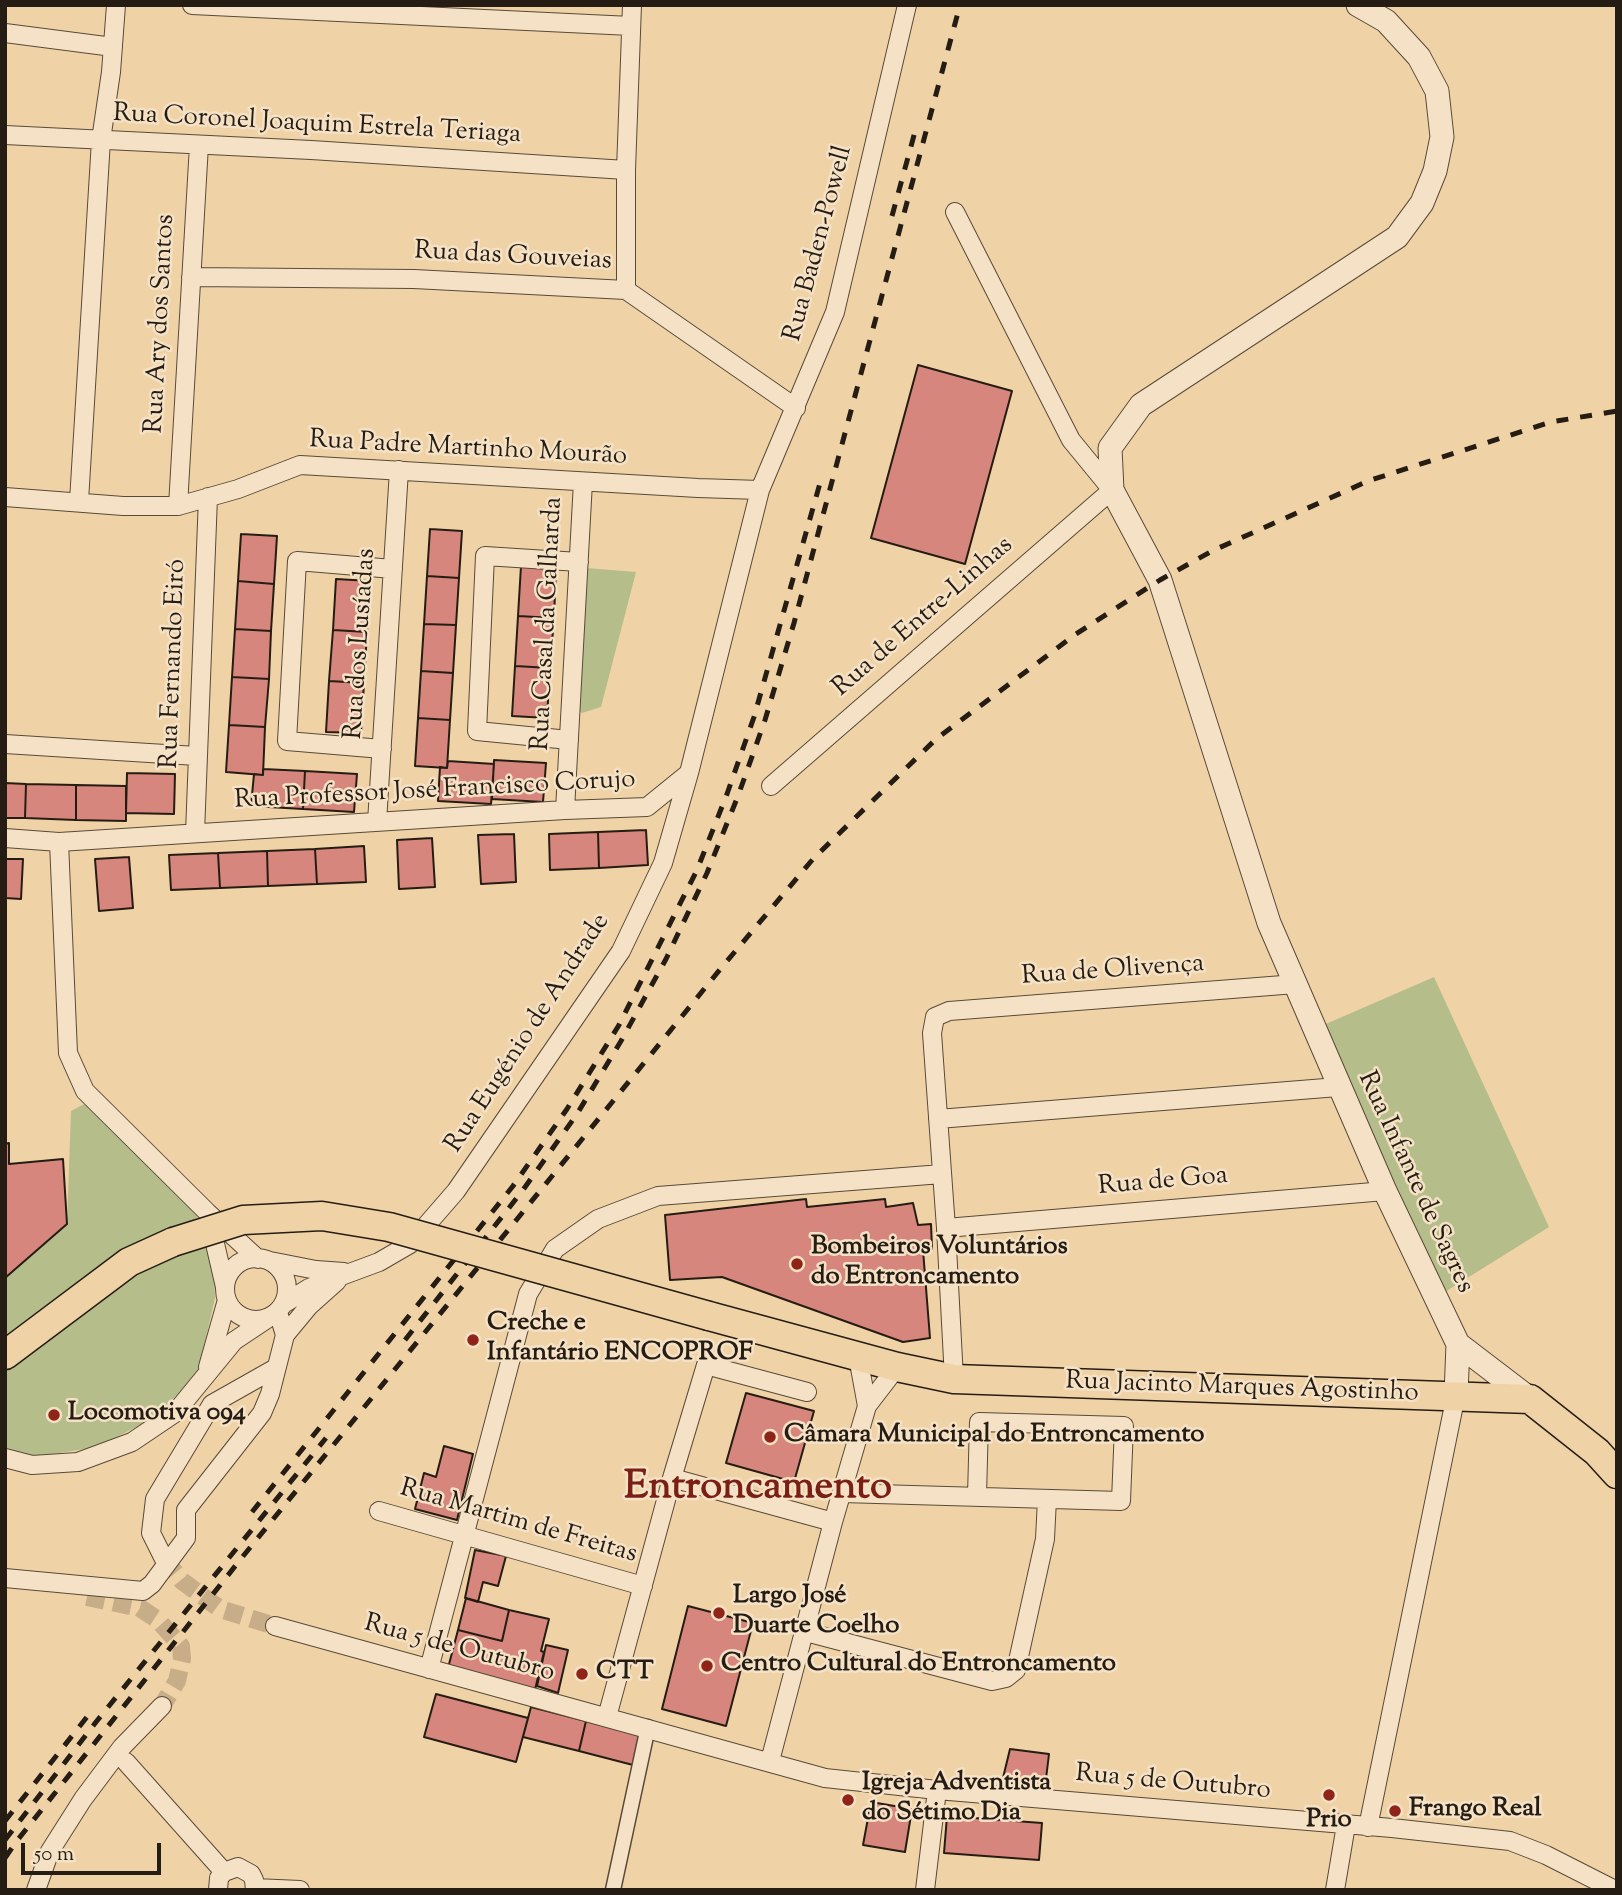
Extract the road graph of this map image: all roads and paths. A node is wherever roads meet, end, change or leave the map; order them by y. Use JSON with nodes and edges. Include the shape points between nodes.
{"nodes":[{"id":1,"x":116,"y":5,"type":"edge"},
{"id":2,"x":192,"y":5,"type":"edge"},
{"id":3,"x":632,"y":5,"type":"edge"},
{"id":4,"x":907,"y":5,"type":"edge"},
{"id":5,"x":1358,"y":5,"type":"edge"},
{"id":6,"x":367,"y":9,"type":"edge"},
{"id":7,"x":631,"y":26,"type":"junction"},
{"id":8,"x":5,"y":33,"type":"edge"},
{"id":9,"x":113,"y":47,"type":"junction"},
{"id":10,"x":5,"y":135,"type":"edge"},
{"id":11,"x":101,"y":140,"type":"junction"},
{"id":12,"x":199,"y":145,"type":"junction"},
{"id":13,"x":626,"y":170,"type":"junction"},
{"id":14,"x":955,"y":212,"type":"dead end"},
{"id":15,"x":191,"y":277,"type":"junction"},
{"id":16,"x":626,"y":290,"type":"junction"},
{"id":17,"x":796,"y":408,"type":"junction"},
{"id":18,"x":399,"y":470,"type":"junction"},
{"id":19,"x":583,"y":482,"type":"junction"},
{"id":20,"x":760,"y":489,"type":"junction"},
{"id":21,"x":1112,"y":490,"type":"junction"},
{"id":22,"x":5,"y":497,"type":"edge"},
{"id":23,"x":208,"y":497,"type":"junction"},
{"id":24,"x":79,"y":501,"type":"junction"},
{"id":25,"x":178,"y":506,"type":"junction"},
{"id":26,"x":579,"y":562,"type":"junction"},
{"id":27,"x":393,"y":569,"type":"junction"},
{"id":28,"x":569,"y":740,"type":"junction"},
{"id":29,"x":5,"y":744,"type":"edge"},
{"id":30,"x":382,"y":749,"type":"junction"},
{"id":31,"x":197,"y":756,"type":"junction"},
{"id":32,"x":689,"y":773,"type":"junction"},
{"id":33,"x":771,"y":786,"type":"dead end"},
{"id":34,"x":565,"y":810,"type":"junction"},
{"id":35,"x":377,"y":822,"type":"junction"},
{"id":36,"x":195,"y":832,"type":"junction"},
{"id":37,"x":5,"y":838,"type":"edge"},
{"id":38,"x":59,"y":842,"type":"junction"},
{"id":39,"x":1296,"y":984,"type":"junction"},
{"id":40,"x":1338,"y":1087,"type":"junction"},
{"id":41,"x":939,"y":1119,"type":"junction"},
{"id":42,"x":942,"y":1174,"type":"junction"},
{"id":43,"x":1385,"y":1191,"type":"junction"},
{"id":44,"x":207,"y":1212,"type":"junction"},
{"id":45,"x":946,"y":1228,"type":"junction"},
{"id":46,"x":264,"y":1260,"type":"junction"},
{"id":47,"x":348,"y":1272,"type":"junction"},
{"id":48,"x":226,"y":1294,"type":"junction"},
{"id":49,"x":276,"y":1311,"type":"junction"},
{"id":50,"x":285,"y":1335,"type":"junction"},
{"id":51,"x":1458,"y":1344,"type":"junction"},
{"id":52,"x":5,"y":1355,"type":"edge"},
{"id":53,"x":858,"y":1357,"type":"junction"},
{"id":54,"x":897,"y":1367,"type":"junction"},
{"id":55,"x":274,"y":1369,"type":"junction"},
{"id":56,"x":205,"y":1377,"type":"junction"},
{"id":57,"x":954,"y":1379,"type":"junction"},
{"id":58,"x":807,"y":1392,"type":"dead end"},
{"id":59,"x":1456,"y":1395,"type":"junction"},
{"id":60,"x":1530,"y":1399,"type":"junction"},
{"id":61,"x":867,"y":1406,"type":"junction"},
{"id":62,"x":5,"y":1458,"type":"edge"},
{"id":63,"x":1617,"y":1474,"type":"edge"},
{"id":64,"x":672,"y":1478,"type":"junction"},
{"id":65,"x":842,"y":1493,"type":"junction"},
{"id":66,"x":977,"y":1496,"type":"junction"},
{"id":67,"x":1047,"y":1499,"type":"junction"},
{"id":68,"x":379,"y":1511,"type":"dead end"},
{"id":69,"x":833,"y":1522,"type":"junction"},
{"id":70,"x":465,"y":1535,"type":"junction"},
{"id":71,"x":164,"y":1559,"type":"tunnel mouth"},
{"id":72,"x":9,"y":1582,"type":"edge"},
{"id":73,"x":643,"y":1586,"type":"junction"},
{"id":74,"x":87,"y":1597,"type":"tunnel mouth"},
{"id":75,"x":275,"y":1626,"type":"tunnel mouth"},
{"id":76,"x":806,"y":1632,"type":"junction"},
{"id":77,"x":429,"y":1669,"type":"junction"},
{"id":78,"x":162,"y":1706,"type":"tunnel mouth"},
{"id":79,"x":607,"y":1717,"type":"junction"},
{"id":80,"x":648,"y":1727,"type":"junction"},
{"id":81,"x":770,"y":1761,"type":"junction"},
{"id":82,"x":126,"y":1762,"type":"dead end"},
{"id":83,"x":937,"y":1790,"type":"junction"},
{"id":84,"x":1346,"y":1825,"type":"junction"},
{"id":85,"x":1368,"y":1827,"type":"junction"},
{"id":86,"x":224,"y":1872,"type":"junction"},
{"id":87,"x":255,"y":1889,"type":"edge"},
{"id":88,"x":36,"y":1890,"type":"edge"},
{"id":89,"x":218,"y":1890,"type":"edge"},
{"id":90,"x":300,"y":1890,"type":"edge"},
{"id":91,"x":613,"y":1890,"type":"edge"},
{"id":92,"x":925,"y":1890,"type":"edge"},
{"id":93,"x":1335,"y":1890,"type":"edge"},
{"id":94,"x":1615,"y":1890,"type":"edge"}],
"edges":[{"from":1,"to":9,"type":"street"},
{"from":2,"to":6,"type":"street"},
{"from":3,"to":7,"type":"street"},
{"from":4,"to":17,"type":"street","name":"Rua Baden-Powell","via":[[835,312]]},
{"from":5,"to":21,"type":"street","via":[[1385,21],[1419,57],[1437,91],[1442,137],[1422,203],[1397,237],[1140,405],[1110,448]]},
{"from":6,"to":7,"type":"street"},
{"from":7,"to":13,"type":"street"},
{"from":8,"to":9,"type":"street"},
{"from":9,"to":11,"type":"street"},
{"from":10,"to":11,"type":"street","name":"Rua Coronel Joaquim Estrela Teriaga"},
{"from":11,"to":12,"type":"street","name":"Rua Coronel Joaquim Estrela Teriaga"},
{"from":11,"to":24,"type":"street"},
{"from":12,"to":13,"type":"street","name":"Rua Coronel Joaquim Estrela Teriaga"},
{"from":12,"to":15,"type":"street","name":"Rua Ary dos Santos"},
{"from":13,"to":16,"type":"street"},
{"from":14,"to":21,"type":"street","via":[[1071,440]]},
{"from":15,"to":16,"type":"street","name":"Rua das Gouveias","via":[[414,279]]},
{"from":15,"to":25,"type":"street","name":"Rua Ary dos Santos"},
{"from":16,"to":17,"type":"street","name":"Rua das Gouveias"},
{"from":17,"to":20,"type":"street","name":"Rua Baden-Powell"},
{"from":18,"to":19,"type":"street","name":"Rua Padre Martinho Mourão"},
{"from":18,"to":23,"type":"street","name":"Rua Padre Martinho Mourão","via":[[300,465]]},
{"from":18,"to":27,"type":"street","name":"Rua dos Lusíadas"},
{"from":19,"to":20,"type":"street","name":"Rua Padre Martinho Mourão"},
{"from":19,"to":26,"type":"street","name":"Rua Casal da Galharda"},
{"from":20,"to":32,"type":"street"},
{"from":21,"to":33,"type":"street","name":"Rua de Entre-Linhas"},
{"from":21,"to":39,"type":"street","name":"Rua Infante de Sagres","via":[[1160,580],[1269,923]]},
{"from":22,"to":24,"type":"street","name":"Rua Padre Martinho Mourão"},
{"from":23,"to":25,"type":"street","name":"Rua Padre Martinho Mourão"},
{"from":23,"to":31,"type":"street","name":"Rua Fernando Eiró"},
{"from":24,"to":25,"type":"street","name":"Rua Padre Martinho Mourão"},
{"from":26,"to":28,"type":"street","name":"Rua Casal da Galharda"},
{"from":26,"to":28,"type":"street","via":[[485,556],[477,731]]},
{"from":27,"to":30,"type":"street","name":"Rua dos Lusíadas"},
{"from":27,"to":30,"type":"street","via":[[297,561],[287,741]]},
{"from":28,"to":34,"type":"street","name":"Rua Casal da Galharda"},
{"from":29,"to":31,"type":"street"},
{"from":30,"to":35,"type":"street","name":"Rua dos Lusíadas"},
{"from":31,"to":36,"type":"street","name":"Rua Fernando Eiró"},
{"from":32,"to":34,"type":"street","name":"Rua Professor José Francisco Corujo","via":[[647,807]]},
{"from":32,"to":47,"type":"street","name":"Rua Eugénio de Andrade","via":[[663,863],[621,951],[526,1091],[456,1191],[410,1244],[379,1262]]},
{"from":34,"to":35,"type":"street","name":"Rua Professor José Francisco Corujo"},
{"from":35,"to":36,"type":"street","name":"Rua Professor José Francisco Corujo"},
{"from":36,"to":38,"type":"street","name":"Rua Professor José Francisco Corujo"},
{"from":37,"to":38,"type":"street","name":"Rua Professor José Francisco Corujo"},
{"from":38,"to":44,"type":"street","via":[[68,1053],[92,1100]]},
{"from":39,"to":40,"type":"street","name":"Rua Infante de Sagres"},
{"from":39,"to":41,"type":"street","name":"Rua de Olivença","via":[[949,1012],[935,1017],[932,1033]]},
{"from":40,"to":41,"type":"street"},
{"from":40,"to":43,"type":"street","name":"Rua Infante de Sagres"},
{"from":41,"to":42,"type":"street"},
{"from":42,"to":45,"type":"street"},
{"from":42,"to":70,"type":"street","via":[[658,1196],[598,1219],[555,1249],[528,1294]]},
{"from":43,"to":45,"type":"street","name":"Rua de Goa"},
{"from":43,"to":51,"type":"street","name":"Rua Infante de Sagres"},
{"from":44,"to":46,"type":"street"},
{"from":44,"to":48,"type":"street"},
{"from":45,"to":57,"type":"street"},
{"from":46,"to":47,"type":"street","name":"Rua Eugénio de Andrade"},
{"from":46,"to":48,"type":"street","via":[[246,1260],[235,1267],[228,1276]]},
{"from":46,"to":49,"type":"street","via":[[280,1268],[286,1279],[288,1291]]},
{"from":47,"to":49,"type":"street","name":"Rua Eugénio de Andrade","via":[[309,1288]]},
{"from":47,"to":50,"type":"street","name":"Rua Eugénio de Andrade","via":[[309,1306]]},
{"from":48,"to":49,"type":"street","via":[[233,1310],[243,1317],[255,1320]]},
{"from":48,"to":56,"type":"street"},
{"from":49,"to":50,"type":"street"},
{"from":49,"to":56,"type":"street","name":"Rua Eugénio de Andrade","via":[[234,1341]]},
{"from":50,"to":55,"type":"street"},
{"from":51,"to":59,"type":"street","name":"Rua Infante de Sagres"},
{"from":51,"to":60,"type":"street"},
{"from":52,"to":53,"type":"main road","name":"Rua Jacinto Marques Agostinho","bridge":true,"via":[[129,1262],[173,1242],[243,1220],[321,1216],[389,1227]]},
{"from":53,"to":54,"type":"main road","name":"Rua Jacinto Marques Agostinho"},
{"from":53,"to":61,"type":"street"},
{"from":54,"to":57,"type":"main road","name":"Rua Jacinto Marques Agostinho"},
{"from":54,"to":61,"type":"street"},
{"from":55,"to":71,"type":"street","via":[[212,1404],[155,1499],[151,1533]]},
{"from":55,"to":72,"type":"street","via":[[262,1413],[186,1510],[186,1538],[152,1584],[143,1591]]},
{"from":56,"to":62,"type":"street","name":"Rua Eugénio de Andrade","via":[[175,1413],[132,1442],[78,1462],[32,1465]]},
{"from":57,"to":59,"type":"main road","name":"Rua Jacinto Marques Agostinho"},
{"from":58,"to":64,"type":"street","via":[[706,1365]]},
{"from":59,"to":60,"type":"main road","name":"Rua Jacinto Marques Agostinho"},
{"from":59,"to":85,"type":"street","name":"Rua Infante de Sagres"},
{"from":60,"to":63,"type":"main road","via":[[1597,1452]]},
{"from":61,"to":65,"type":"street"},
{"from":64,"to":69,"type":"street"},
{"from":64,"to":73,"type":"street"},
{"from":65,"to":66,"type":"street"},
{"from":65,"to":69,"type":"street"},
{"from":66,"to":67,"type":"street"},
{"from":66,"to":67,"type":"street","via":[[979,1422],[1124,1426],[1121,1501]]},
{"from":67,"to":76,"type":"street","via":[[1045,1539],[1016,1670],[1006,1678],[992,1681]]},
{"from":68,"to":70,"type":"street","name":"Rua Martim de Freitas"},
{"from":69,"to":76,"type":"street"},
{"from":70,"to":73,"type":"street","name":"Rua Martim de Freitas"},
{"from":70,"to":77,"type":"street"},
{"from":72,"to":74,"type":"street"},
{"from":73,"to":79,"type":"street"},
{"from":75,"to":77,"type":"street","name":"Rua 5 de Outubro"},
{"from":76,"to":81,"type":"street"},
{"from":77,"to":79,"type":"street","name":"Rua 5 de Outubro"},
{"from":78,"to":88,"type":"street","via":[[122,1747],[83,1799],[50,1851]]},
{"from":79,"to":80,"type":"street","name":"Rua 5 de Outubro"},
{"from":80,"to":81,"type":"street","name":"Rua 5 de Outubro"},
{"from":80,"to":91,"type":"street"},
{"from":81,"to":83,"type":"street","name":"Rua 5 de Outubro","via":[[825,1778]]},
{"from":82,"to":86,"type":"street"},
{"from":83,"to":84,"type":"street","name":"Rua 5 de Outubro"},
{"from":83,"to":92,"type":"street"},
{"from":84,"to":85,"type":"street","name":"Rua 5 de Outubro"},
{"from":84,"to":93,"type":"street"},
{"from":85,"to":94,"type":"street","name":"Rua 5 de Outubro","via":[[1510,1840]]},
{"from":86,"to":87,"type":"street","via":[[245,1869]]},
{"from":86,"to":89,"type":"street"},
{"from":87,"to":90,"type":"street"}]}
